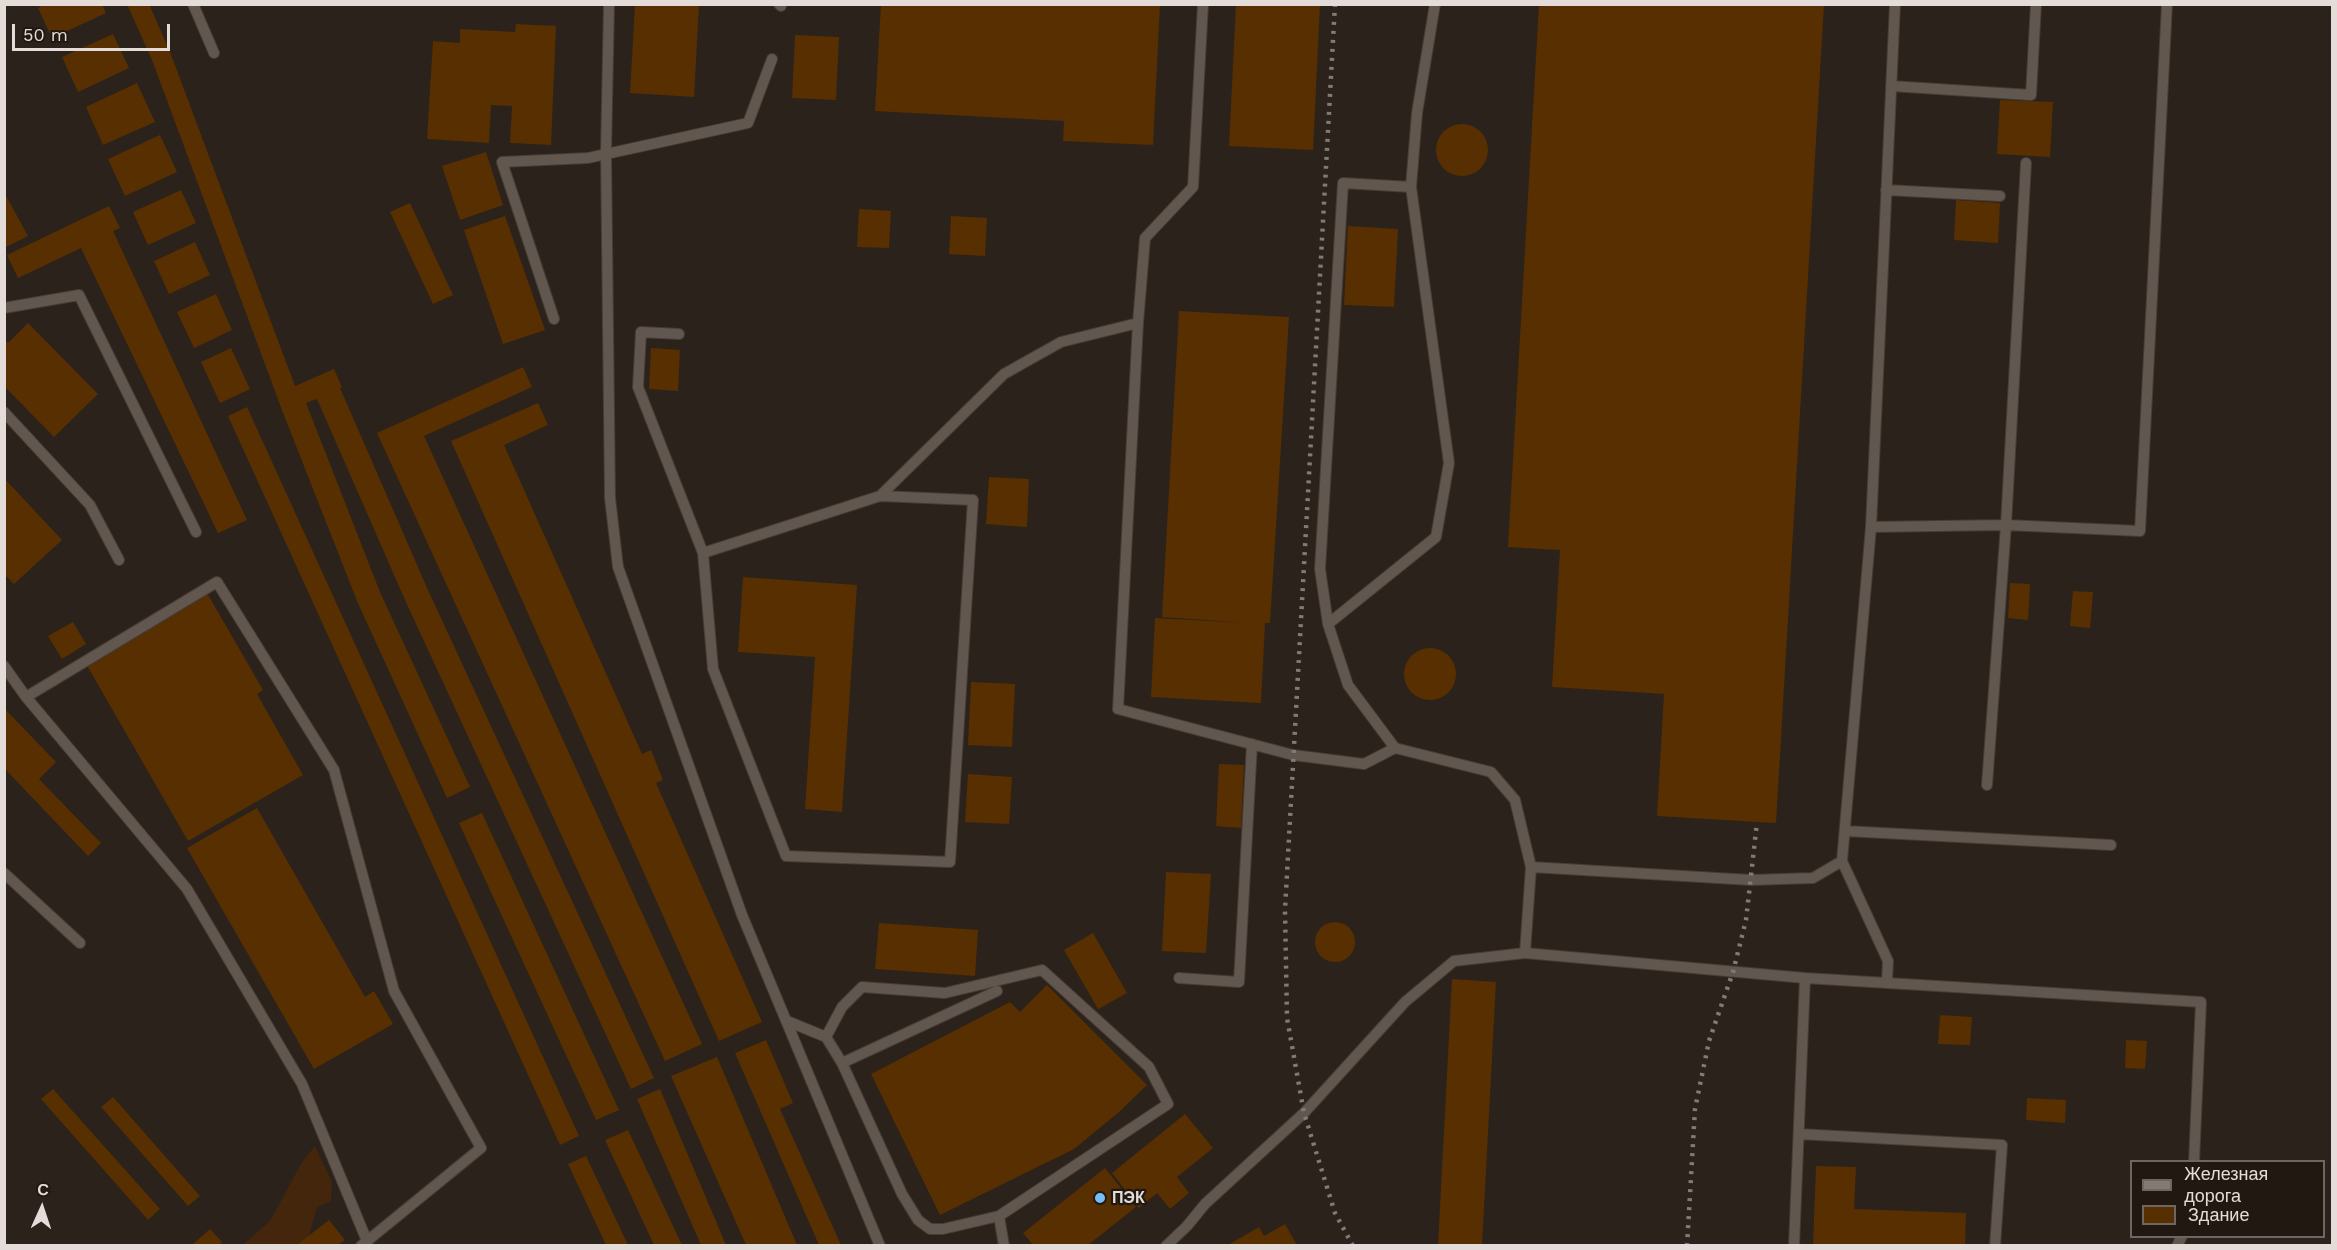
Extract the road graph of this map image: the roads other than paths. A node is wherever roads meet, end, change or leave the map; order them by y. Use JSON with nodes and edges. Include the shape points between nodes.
{"nodes":[{"id":1,"x":193,"y":4,"type":"edge"},
{"id":2,"x":609,"y":4,"type":"edge"},
{"id":3,"x":1203,"y":4,"type":"edge"},
{"id":4,"x":1435,"y":4,"type":"edge"},
{"id":5,"x":1895,"y":4,"type":"edge"},
{"id":6,"x":2036,"y":4,"type":"edge"},
{"id":7,"x":2167,"y":4,"type":"edge"},
{"id":8,"x":214,"y":52,"type":"dead end"},
{"id":9,"x":772,"y":59,"type":"dead end"},
{"id":10,"x":1891,"y":87,"type":"junction"},
{"id":11,"x":606,"y":153,"type":"junction"},
{"id":12,"x":2025,"y":163,"type":"dead end"},
{"id":13,"x":1411,"y":188,"type":"junction"},
{"id":14,"x":1886,"y":190,"type":"junction"},
{"id":15,"x":2000,"y":196,"type":"dead end"},
{"id":16,"x":4,"y":308,"type":"edge"},
{"id":17,"x":554,"y":319,"type":"dead end"},
{"id":18,"x":1138,"y":323,"type":"junction"},
{"id":19,"x":679,"y":334,"type":"dead end"},
{"id":20,"x":4,"y":412,"type":"edge"},
{"id":21,"x":880,"y":496,"type":"junction"},
{"id":22,"x":2006,"y":525,"type":"junction"},
{"id":23,"x":1871,"y":527,"type":"junction"},
{"id":24,"x":196,"y":532,"type":"dead end"},
{"id":25,"x":703,"y":553,"type":"junction"},
{"id":26,"x":119,"y":560,"type":"dead end"},
{"id":27,"x":1328,"y":624,"type":"junction"},
{"id":28,"x":4,"y":666,"type":"edge"},
{"id":29,"x":26,"y":697,"type":"junction"},
{"id":30,"x":1252,"y":744,"type":"junction"},
{"id":31,"x":1395,"y":748,"type":"junction"},
{"id":32,"x":1987,"y":785,"type":"dead end"},
{"id":33,"x":1845,"y":831,"type":"junction"},
{"id":34,"x":2110,"y":845,"type":"dead end"},
{"id":35,"x":1842,"y":861,"type":"junction"},
{"id":36,"x":1531,"y":867,"type":"junction"},
{"id":37,"x":4,"y":873,"type":"edge"},
{"id":38,"x":80,"y":943,"type":"dead end"},
{"id":39,"x":1525,"y":953,"type":"junction"},
{"id":40,"x":1179,"y":978,"type":"dead end"},
{"id":41,"x":1805,"y":978,"type":"junction"},
{"id":42,"x":1887,"y":982,"type":"junction"},
{"id":43,"x":997,"y":991,"type":"dead end"},
{"id":44,"x":787,"y":1022,"type":"junction"},
{"id":45,"x":826,"y":1036,"type":"junction"},
{"id":46,"x":842,"y":1063,"type":"junction"},
{"id":47,"x":1799,"y":1134,"type":"junction"},
{"id":48,"x":2194,"y":1160,"type":"edge"},
{"id":49,"x":999,"y":1216,"type":"junction"},
{"id":50,"x":364,"y":1243,"type":"edge"},
{"id":51,"x":880,"y":1245,"type":"edge"},
{"id":52,"x":1004,"y":1245,"type":"edge"},
{"id":53,"x":1166,"y":1245,"type":"edge"},
{"id":54,"x":1794,"y":1245,"type":"edge"},
{"id":55,"x":1995,"y":1245,"type":"edge"}],
"edges":[{"from":1,"to":8,"type":"lane"},
{"from":2,"to":11,"type":"lane"},
{"from":3,"to":18,"type":"lane","via":[[1193,187],[1145,238]]},
{"from":4,"to":13,"type":"lane","via":[[1417,113]]},
{"from":5,"to":10,"type":"lane"},
{"from":6,"to":10,"type":"lane","via":[[2031,94]]},
{"from":7,"to":22,"type":"lane","via":[[2140,531]]},
{"from":9,"to":11,"type":"lane","via":[[748,123]]},
{"from":10,"to":14,"type":"lane"},
{"from":11,"to":17,"type":"lane","via":[[588,158],[502,162]]},
{"from":11,"to":44,"type":"lane","via":[[610,498],[618,567],[742,915]]},
{"from":12,"to":22,"type":"lane"},
{"from":13,"to":27,"type":"lane","via":[[1449,463],[1436,537]]},
{"from":13,"to":27,"type":"lane","via":[[1343,183],[1320,569]]},
{"from":14,"to":15,"type":"lane"},
{"from":14,"to":23,"type":"lane"},
{"from":16,"to":24,"type":"lane","via":[[79,295]]},
{"from":18,"to":21,"type":"lane","via":[[1061,342],[1004,374]]},
{"from":18,"to":30,"type":"lane","via":[[1118,709]]},
{"from":19,"to":25,"type":"lane","via":[[641,332],[639,387]]},
{"from":20,"to":26,"type":"lane","via":[[90,505]]},
{"from":21,"to":25,"type":"lane"},
{"from":21,"to":25,"type":"lane","via":[[973,500],[950,862],[786,856],[713,669]]},
{"from":22,"to":23,"type":"lane"},
{"from":22,"to":32,"type":"lane"},
{"from":23,"to":33,"type":"lane"},
{"from":27,"to":31,"type":"lane","via":[[1348,685]]},
{"from":28,"to":29,"type":"lane"},
{"from":29,"to":50,"type":"lane","via":[[187,889],[303,1084]]},
{"from":29,"to":50,"type":"lane","via":[[217,582],[334,770],[394,992],[481,1148]]},
{"from":30,"to":31,"type":"lane","via":[[1293,755],[1364,764]]},
{"from":30,"to":40,"type":"lane","via":[[1239,982]]},
{"from":31,"to":36,"type":"lane","via":[[1491,772],[1515,800]]},
{"from":33,"to":34,"type":"lane"},
{"from":33,"to":35,"type":"lane"},
{"from":35,"to":36,"type":"lane","via":[[1813,878],[1751,880]]},
{"from":35,"to":42,"type":"lane","via":[[1888,961]]},
{"from":36,"to":39,"type":"lane"},
{"from":37,"to":38,"type":"lane"},
{"from":39,"to":41,"type":"lane"},
{"from":39,"to":53,"type":"lane","via":[[1454,961],[1405,1002],[1304,1113]]},
{"from":41,"to":42,"type":"lane"},
{"from":41,"to":47,"type":"lane"},
{"from":42,"to":48,"type":"lane","via":[[2201,1002]]},
{"from":43,"to":46,"type":"lane"},
{"from":44,"to":45,"type":"lane"},
{"from":44,"to":51,"type":"lane"},
{"from":45,"to":46,"type":"lane"},
{"from":45,"to":49,"type":"lane","via":[[842,1006],[862,987],[945,993],[1042,970],[1149,1067],[1168,1104]]},
{"from":46,"to":49,"type":"lane","via":[[902,1194],[918,1220],[930,1229],[943,1229]]},
{"from":47,"to":54,"type":"lane"},
{"from":47,"to":55,"type":"lane","via":[[2002,1145]]},
{"from":49,"to":52,"type":"lane"}]}
